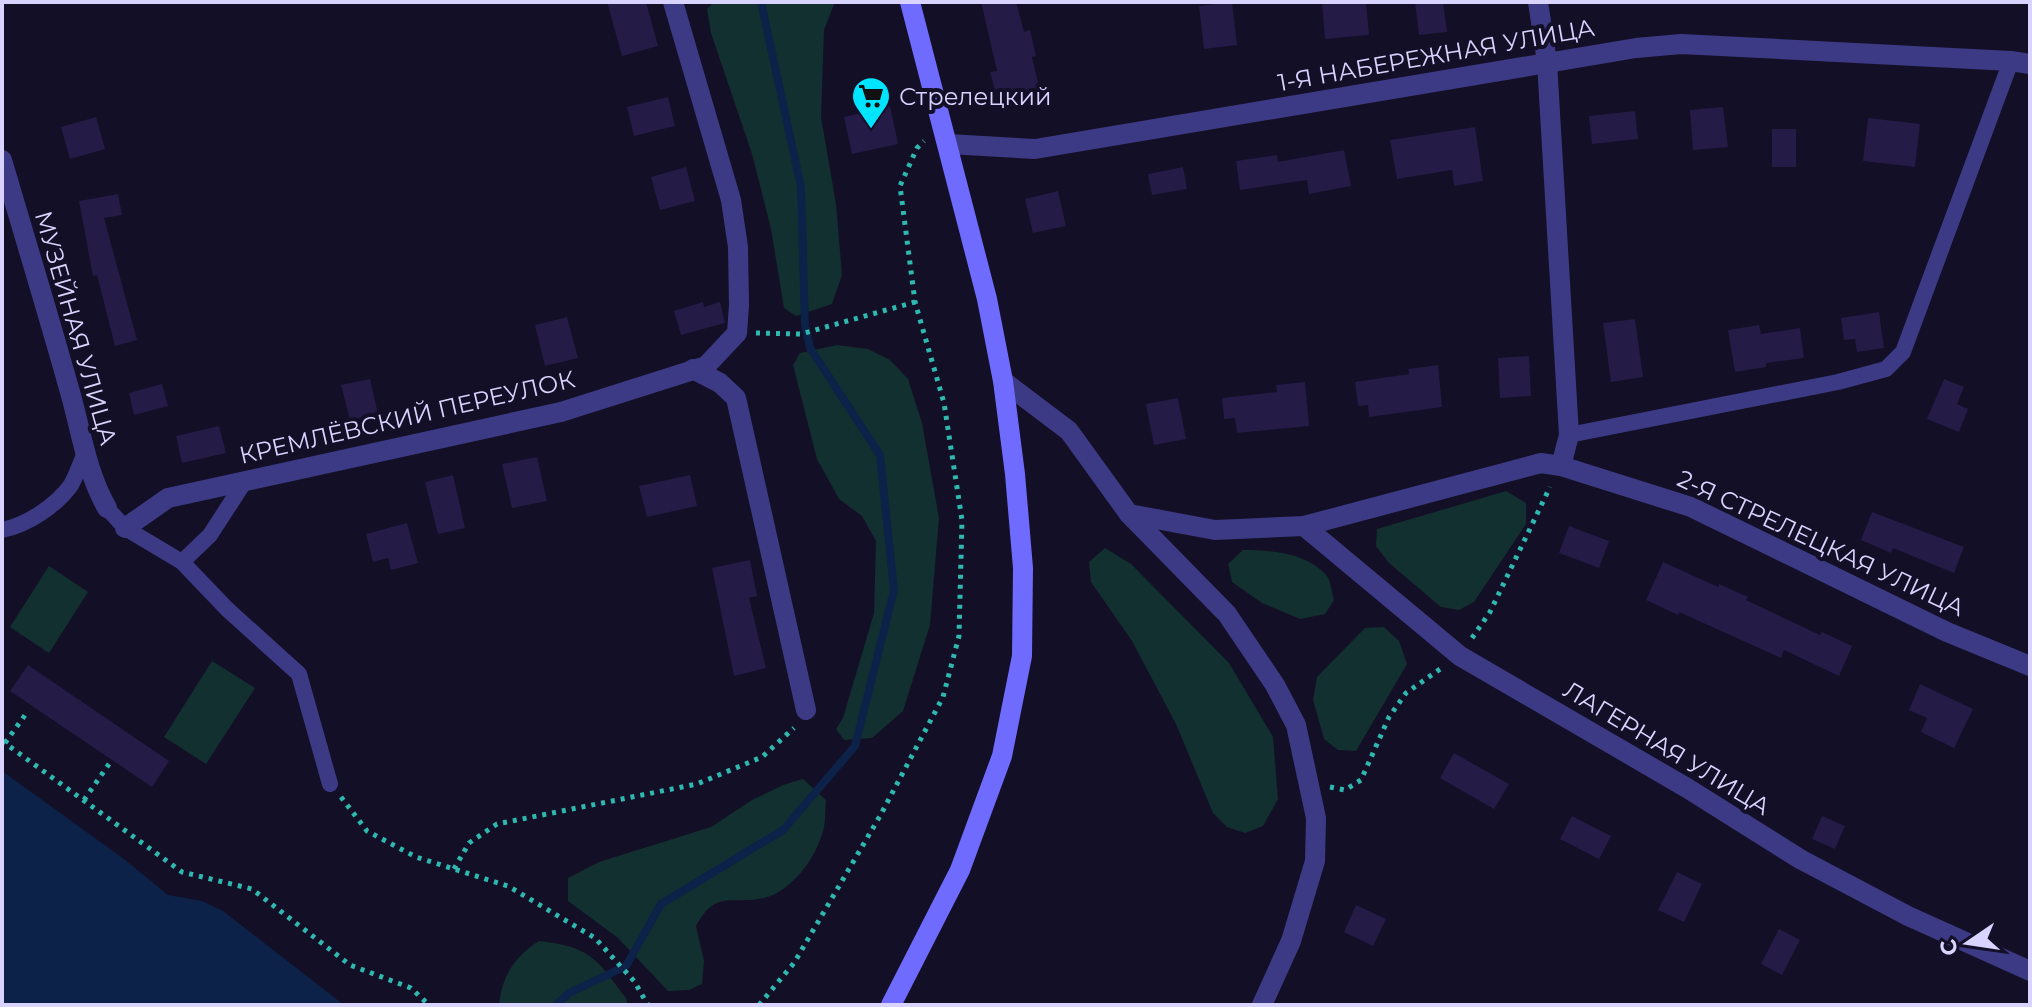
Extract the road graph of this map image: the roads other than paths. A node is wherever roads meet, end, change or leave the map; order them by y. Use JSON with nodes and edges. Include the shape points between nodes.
{"nodes":[{"id":1,"x":673,"y":2,"type":"edge"},
{"id":2,"x":910,"y":2,"type":"edge"},
{"id":3,"x":1538,"y":2,"type":"edge"},
{"id":4,"x":1547,"y":62,"type":"junction"},
{"id":5,"x":2020,"y":62,"type":"edge"},
{"id":6,"x":948,"y":144,"type":"junction"},
{"id":7,"x":2,"y":160,"type":"edge"},
{"id":8,"x":699,"y":367,"type":"junction"},
{"id":9,"x":1003,"y":381,"type":"junction"},
{"id":10,"x":1569,"y":435,"type":"junction"},
{"id":11,"x":84,"y":455,"type":"junction"},
{"id":12,"x":1551,"y":465,"type":"junction"},
{"id":13,"x":245,"y":481,"type":"junction"},
{"id":14,"x":107,"y":508,"type":"joint"},
{"id":15,"x":1129,"y":514,"type":"junction"},
{"id":16,"x":1304,"y":526,"type":"junction"},
{"id":17,"x":125,"y":528,"type":"junction"},
{"id":18,"x":2,"y":530,"type":"edge"},
{"id":19,"x":182,"y":562,"type":"junction"},
{"id":20,"x":2030,"y":666,"type":"edge"},
{"id":21,"x":800,"y":719,"type":"road end"},
{"id":22,"x":330,"y":784,"type":"road end"},
{"id":23,"x":2030,"y":971,"type":"edge"},
{"id":24,"x":891,"y":1005,"type":"edge"},
{"id":25,"x":1262,"y":1005,"type":"edge"}],
"edges":[{"from":1,"to":8,"type":"street","via":[[731,200],[738,247],[737,333]]},
{"from":2,"to":6,"type":"main road"},
{"from":3,"to":4,"type":"street"},
{"from":4,"to":5,"type":"street","name":"1-Я НАБЕРЕЖНАЯ УЛИЦА","via":[[1681,44]]},
{"from":4,"to":6,"type":"street","name":"1-Я НАБЕРЕЖНАЯ УЛИЦА","via":[[1035,149]]},
{"from":4,"to":10,"type":"street"},
{"from":5,"to":10,"type":"lane","via":[[1903,352],[1886,369]]},
{"from":6,"to":9,"type":"main road"},
{"from":7,"to":11,"type":"street","name":"МУЗЕЙНАЯ УЛИЦА"},
{"from":8,"to":13,"type":"street","name":"КРЕМЛЁВСКИЙ ПЕРЕУЛОК","via":[[561,412]]},
{"from":8,"to":21,"type":"street","via":[[736,398]]},
{"from":9,"to":15,"type":"street","via":[[1069,431]]},
{"from":9,"to":24,"type":"main road","via":[[1023,568],[1022,656],[1002,756],[960,870]]},
{"from":10,"to":12,"type":"street"},
{"from":11,"to":14,"type":"street","name":"МУЗЕЙНАЯ УЛИЦА"},
{"from":11,"to":18,"type":"lane","via":[[70,486],[50,505],[20,527]]},
{"from":12,"to":16,"type":"street"},
{"from":12,"to":20,"type":"street","name":"2-Я СТРЕЛЕЦКАЯ УЛИЦА","via":[[1691,507],[1947,632]]},
{"from":13,"to":17,"type":"street","name":"КРЕМЛЁВСКИЙ ПЕРЕУЛОК","via":[[168,498]]},
{"from":13,"to":19,"type":"lane","via":[[210,535]]},
{"from":14,"to":17,"type":"lane"},
{"from":15,"to":16,"type":"street","via":[[1215,530]]},
{"from":15,"to":25,"type":"street","via":[[1227,614],[1296,725],[1316,818],[1315,861],[1291,941]]},
{"from":16,"to":23,"type":"street","name":"ЛАГЕРНАЯ УЛИЦА","via":[[1460,656],[1800,859]]},
{"from":17,"to":19,"type":"lane"},
{"from":19,"to":22,"type":"lane","via":[[299,674]]}]}
